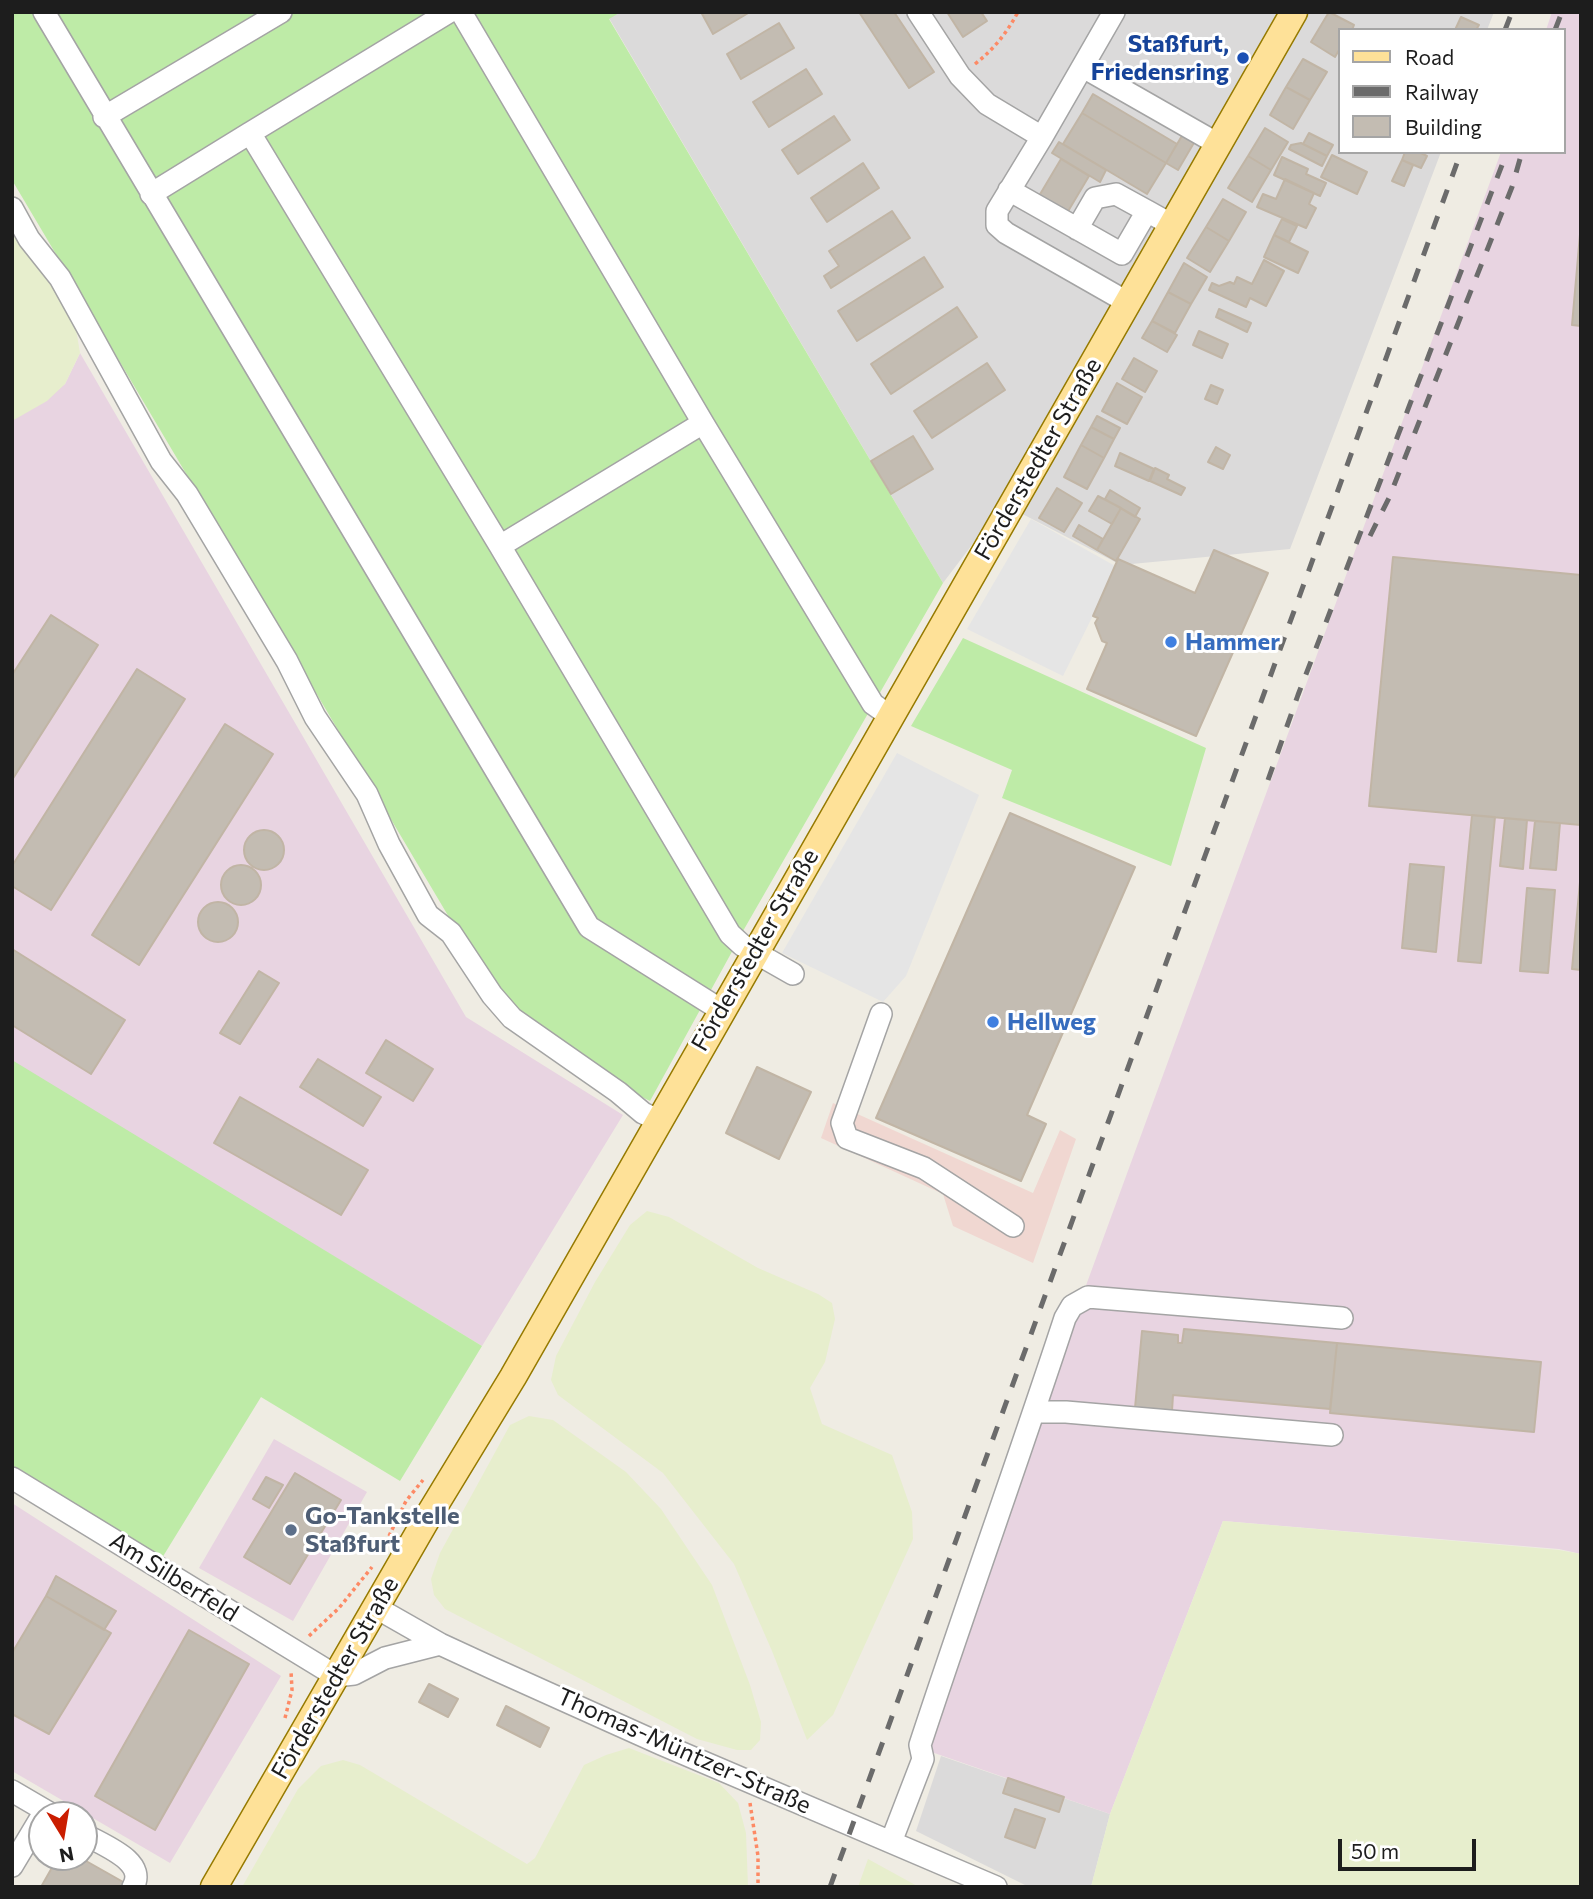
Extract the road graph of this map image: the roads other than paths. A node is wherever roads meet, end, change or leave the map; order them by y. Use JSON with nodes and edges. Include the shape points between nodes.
{"nodes":[{"id":1,"x":44,"y":12,"type":"edge"},
{"id":2,"x":281,"y":12,"type":"edge"},
{"id":3,"x":449,"y":12,"type":"edge"},
{"id":4,"x":461,"y":12,"type":"edge"},
{"id":5,"x":918,"y":12,"type":"edge"},
{"id":6,"x":1114,"y":12,"type":"edge"},
{"id":7,"x":1294,"y":12,"type":"edge"},
{"id":8,"x":1083,"y":67,"type":"junction"},
{"id":9,"x":104,"y":117,"type":"junction"},
{"id":10,"x":250,"y":133,"type":"junction"},
{"id":11,"x":1042,"y":137,"type":"junction"},
{"id":12,"x":1218,"y":144,"type":"junction"},
{"id":13,"x":1009,"y":190,"type":"junction"},
{"id":14,"x":151,"y":194,"type":"junction"},
{"id":15,"x":12,"y":208,"type":"edge"},
{"id":16,"x":1147,"y":211,"type":"junction"},
{"id":17,"x":1171,"y":225,"type":"junction"},
{"id":18,"x":1077,"y":229,"type":"junction"},
{"id":19,"x":1127,"y":302,"type":"junction"},
{"id":20,"x":703,"y":423,"type":"junction"},
{"id":21,"x":500,"y":546,"type":"junction"},
{"id":22,"x":890,"y":716,"type":"junction"},
{"id":23,"x":754,"y":953,"type":"junction"},
{"id":24,"x":793,"y":974,"type":"dead end"},
{"id":25,"x":721,"y":1010,"type":"junction"},
{"id":26,"x":881,"y":1014,"type":"dead end"},
{"id":27,"x":658,"y":1121,"type":"junction"},
{"id":28,"x":1013,"y":1226,"type":"dead end"},
{"id":29,"x":1342,"y":1318,"type":"dead end"},
{"id":30,"x":1034,"y":1412,"type":"junction"},
{"id":31,"x":1332,"y":1435,"type":"dead end"},
{"id":32,"x":12,"y":1478,"type":"edge"},
{"id":33,"x":376,"y":1607,"type":"junction"},
{"id":34,"x":440,"y":1644,"type":"junction"},
{"id":35,"x":336,"y":1676,"type":"junction"},
{"id":36,"x":12,"y":1791,"type":"edge"},
{"id":37,"x":28,"y":1802,"type":"edge"},
{"id":38,"x":28,"y":1842,"type":"edge"},
{"id":39,"x":98,"y":1842,"type":"edge"},
{"id":40,"x":891,"y":1843,"type":"junction"},
{"id":41,"x":12,"y":1866,"type":"edge"},
{"id":42,"x":133,"y":1887,"type":"edge"},
{"id":43,"x":214,"y":1887,"type":"edge"},
{"id":44,"x":996,"y":1887,"type":"edge"}],
"edges":[{"from":1,"to":9,"type":"street"},
{"from":2,"to":9,"type":"street"},
{"from":3,"to":10,"type":"street"},
{"from":4,"to":20,"type":"street"},
{"from":5,"to":11,"type":"street","via":[[960,76],[987,104]]},
{"from":6,"to":8,"type":"street"},
{"from":7,"to":12,"type":"main road","name":"Förderstedter Straße"},
{"from":8,"to":11,"type":"street"},
{"from":8,"to":12,"type":"street"},
{"from":9,"to":14,"type":"street"},
{"from":10,"to":14,"type":"street"},
{"from":10,"to":21,"type":"street"},
{"from":11,"to":13,"type":"street"},
{"from":12,"to":17,"type":"main road","name":"Förderstedter Straße"},
{"from":13,"to":18,"type":"street"},
{"from":13,"to":19,"type":"street","via":[[997,211],[997,225]]},
{"from":14,"to":25,"type":"street","via":[[589,927]]},
{"from":15,"to":27,"type":"street","via":[[60,278],[161,461],[187,494],[287,661],[315,718],[367,794],[428,915],[451,933],[512,1018]]},
{"from":16,"to":17,"type":"street"},
{"from":16,"to":18,"type":"street","via":[[1116,194],[1095,198]]},
{"from":16,"to":18,"type":"street","via":[[1122,254]]},
{"from":17,"to":19,"type":"main road","name":"Förderstedter Straße"},
{"from":19,"to":22,"type":"main road","name":"Förderstedter Straße"},
{"from":20,"to":21,"type":"street"},
{"from":20,"to":22,"type":"street","via":[[873,704]]},
{"from":21,"to":23,"type":"street","via":[[730,934]]},
{"from":22,"to":23,"type":"main road","name":"Förderstedter Straße"},
{"from":23,"to":24,"type":"street"},
{"from":23,"to":25,"type":"main road","name":"Förderstedter Straße"},
{"from":25,"to":27,"type":"main road","name":"Förderstedter Straße"},
{"from":26,"to":28,"type":"street","via":[[842,1123],[847,1138],[925,1168]]},
{"from":27,"to":33,"type":"main road","name":"Förderstedter Straße"},
{"from":29,"to":30,"type":"street","via":[[1088,1297],[1072,1306],[1065,1318]]},
{"from":30,"to":31,"type":"street"},
{"from":30,"to":40,"type":"street","via":[[920,1745],[923,1759]]},
{"from":32,"to":35,"type":"street","name":"Am Silberfeld"},
{"from":33,"to":34,"type":"street","name":"Thomas-Müntzer-Straße"},
{"from":33,"to":35,"type":"main road","name":"Förderstedter Straße"},
{"from":34,"to":35,"type":"street"},
{"from":34,"to":40,"type":"street","name":"Thomas-Müntzer-Straße"},
{"from":35,"to":43,"type":"main road","name":"Förderstedter Straße"},
{"from":36,"to":37,"type":"street"},
{"from":38,"to":41,"type":"street"},
{"from":39,"to":42,"type":"street","via":[[131,1862],[138,1879]]},
{"from":40,"to":44,"type":"street","name":"Thomas-Müntzer-Straße"}]}
